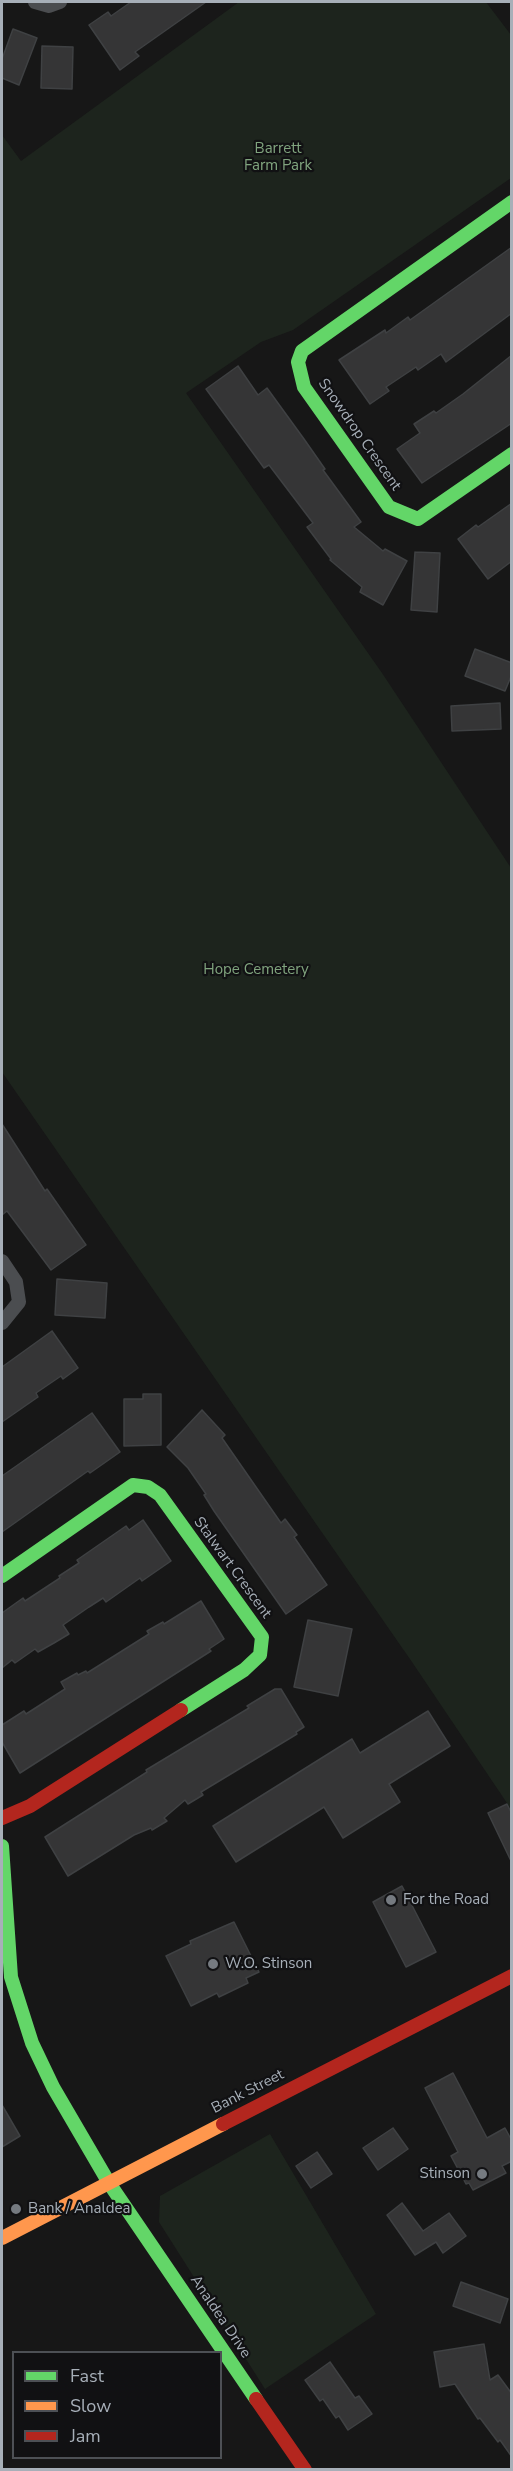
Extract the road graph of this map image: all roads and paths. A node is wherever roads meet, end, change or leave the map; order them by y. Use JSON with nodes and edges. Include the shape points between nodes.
{"nodes":[{"id":1,"x":35,"y":2,"type":"edge"},
{"id":2,"x":60,"y":2,"type":"edge"},
{"id":3,"x":512,"y":202,"type":"edge"},
{"id":4,"x":512,"y":454,"type":"edge"},
{"id":5,"x":2,"y":1261,"type":"edge"},
{"id":6,"x":2,"y":1323,"type":"edge"},
{"id":7,"x":2,"y":1576,"type":"edge"},
{"id":8,"x":2,"y":1818,"type":"edge"},
{"id":9,"x":2,"y":1846,"type":"edge"},
{"id":10,"x":512,"y":1976,"type":"edge"},
{"id":11,"x":6,"y":1978,"type":"edge"},
{"id":12,"x":109,"y":2183,"type":"junction"},
{"id":13,"x":2,"y":2238,"type":"edge"},
{"id":14,"x":305,"y":2469,"type":"edge"}],
"edges":[{"from":1,"to":2,"type":"street","via":[[49,6]]},
{"from":3,"to":4,"type":"street","name":"Snowdrop Crescent","via":[[302,351],[298,363],[304,387],[389,507],[418,519]]},
{"from":5,"to":6,"type":"street","via":[[16,1281],[19,1302]]},
{"from":7,"to":8,"type":"street","name":"Stalwart Crescent","via":[[133,1485],[148,1487],[160,1495],[262,1637],[260,1655],[244,1670],[30,1806]]},
{"from":9,"to":11,"type":"street","name":"Analdea Drive"},
{"from":10,"to":12,"type":"street","name":"Bank Street"},
{"from":11,"to":12,"type":"street","name":"Analdea Drive","via":[[53,2088]]},
{"from":12,"to":13,"type":"street","name":"Bank Street"},
{"from":12,"to":14,"type":"street","name":"Analdea Drive"}]}
